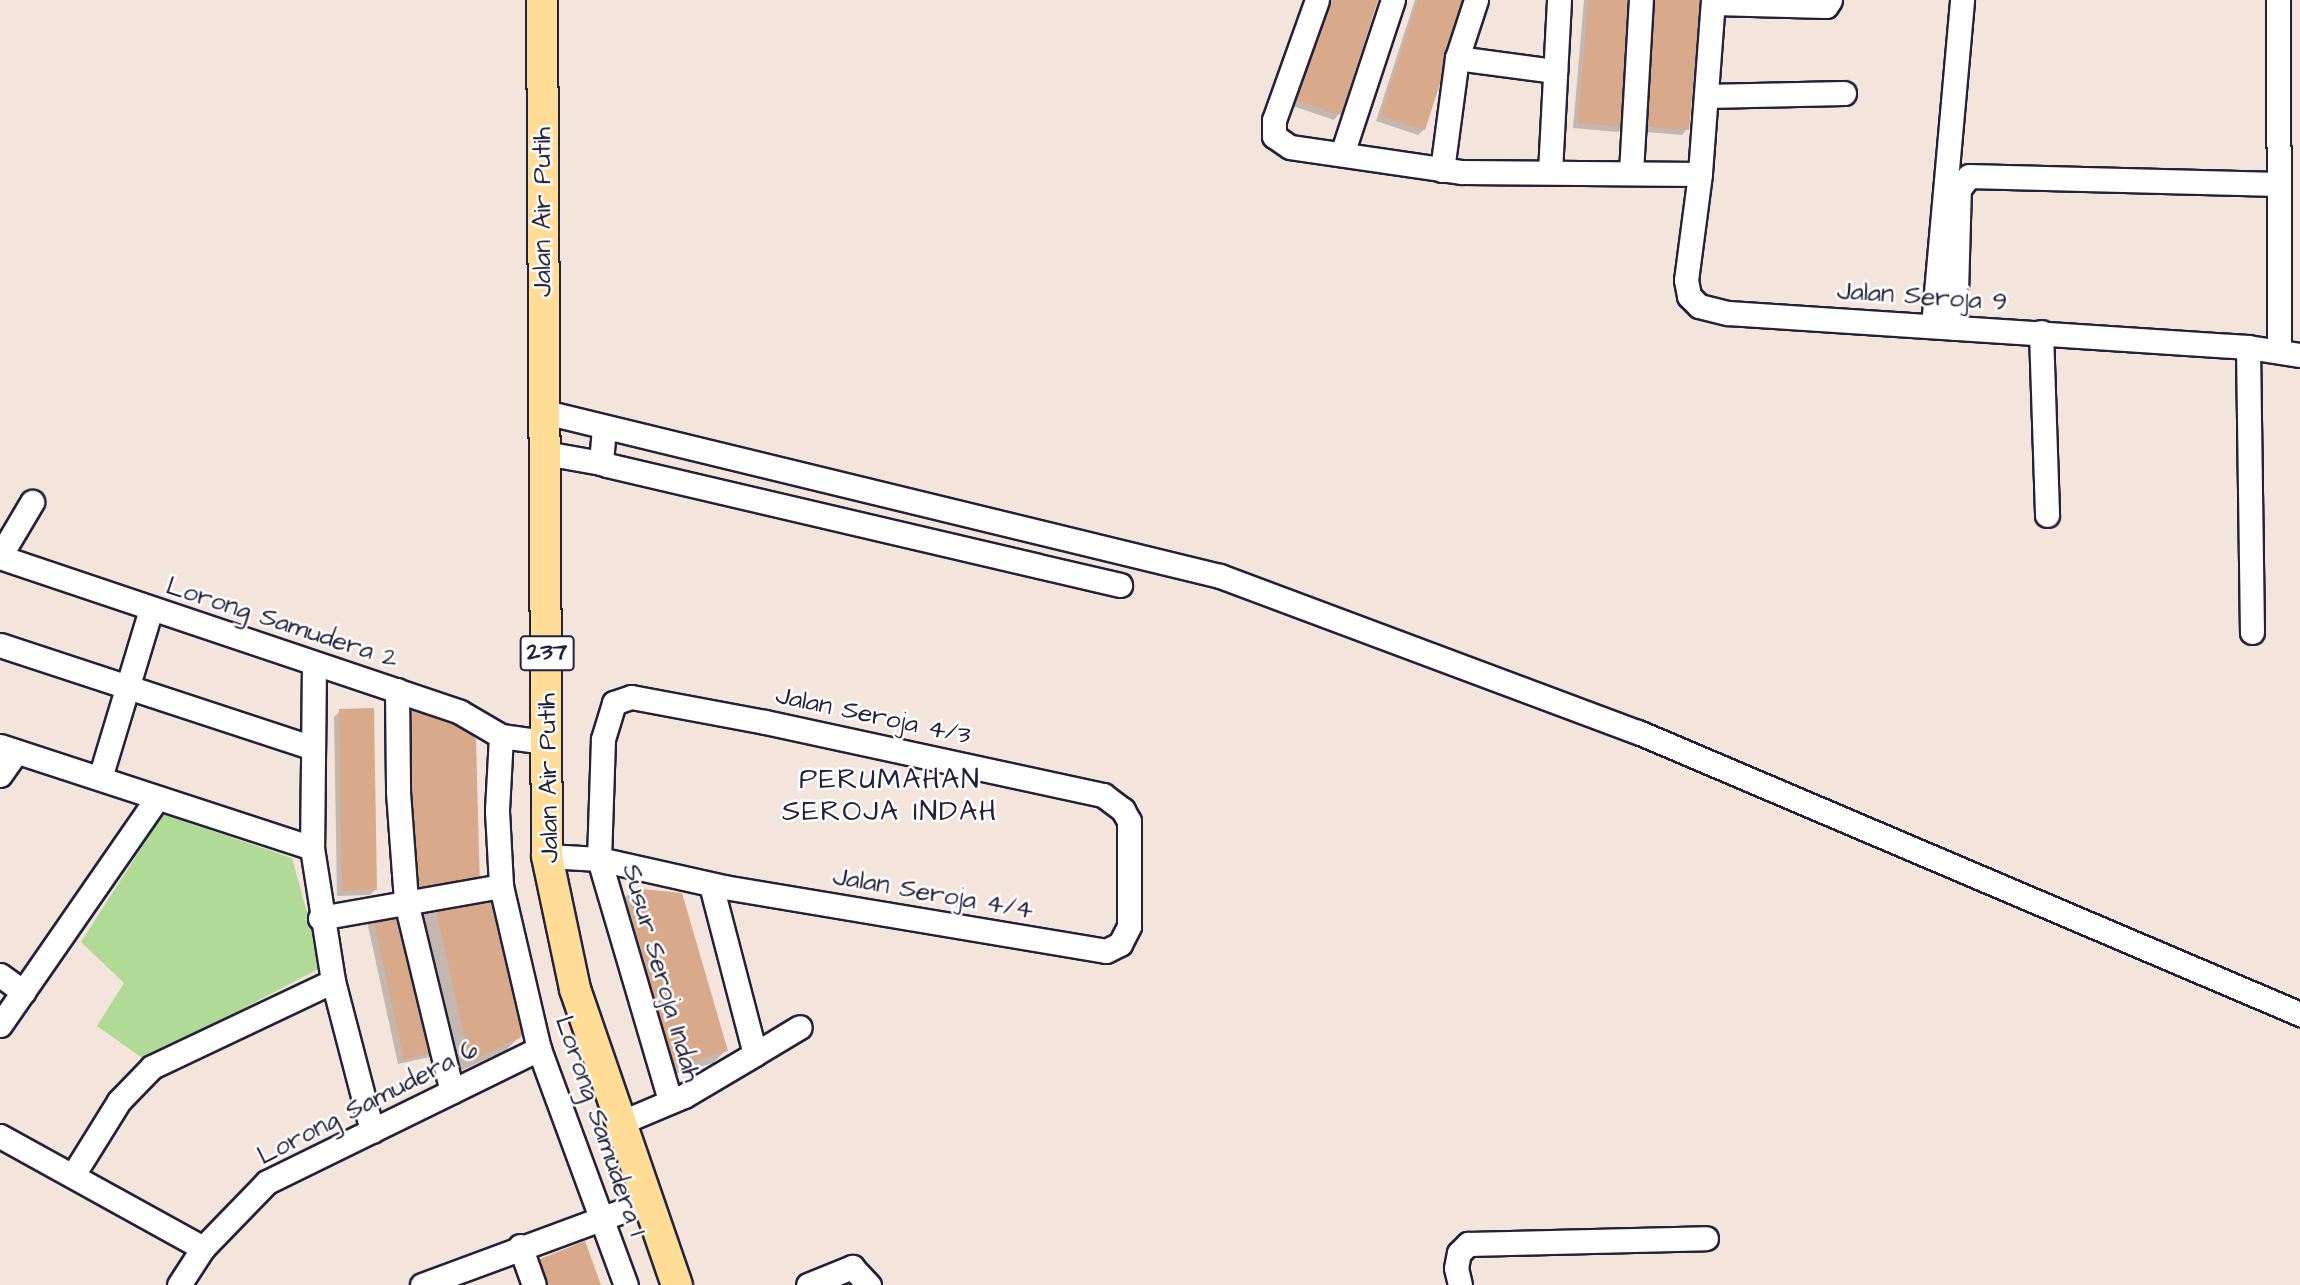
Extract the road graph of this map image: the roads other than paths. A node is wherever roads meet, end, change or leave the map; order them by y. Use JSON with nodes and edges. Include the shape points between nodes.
{"nodes":[{"id":1,"x":542,"y":0,"type":"edge"},
{"id":2,"x":1317,"y":0,"type":"edge"},
{"id":3,"x":1393,"y":0,"type":"edge"},
{"id":4,"x":1476,"y":0,"type":"edge"},
{"id":5,"x":1559,"y":0,"type":"edge"},
{"id":6,"x":1641,"y":0,"type":"edge"},
{"id":7,"x":1830,"y":0,"type":"edge"},
{"id":8,"x":1962,"y":0,"type":"edge"},
{"id":9,"x":2278,"y":0,"type":"edge"},
{"id":10,"x":1713,"y":1,"type":"edge"},
{"id":11,"x":1457,"y":58,"type":"junction"},
{"id":12,"x":1555,"y":71,"type":"junction"},
{"id":13,"x":1844,"y":93,"type":"dead end"},
{"id":14,"x":1706,"y":96,"type":"junction"},
{"id":15,"x":1342,"y":154,"type":"junction"},
{"id":16,"x":1442,"y":170,"type":"junction"},
{"id":17,"x":1550,"y":172,"type":"junction"},
{"id":18,"x":1631,"y":172,"type":"junction"},
{"id":19,"x":1700,"y":174,"type":"junction"},
{"id":20,"x":2277,"y":184,"type":"junction"},
{"id":21,"x":1944,"y":327,"type":"junction"},
{"id":22,"x":2041,"y":332,"type":"junction"},
{"id":23,"x":2248,"y":347,"type":"junction"},
{"id":24,"x":2290,"y":352,"type":"edge"},
{"id":25,"x":545,"y":412,"type":"junction"},
{"id":26,"x":604,"y":428,"type":"junction"},
{"id":27,"x":545,"y":453,"type":"junction"},
{"id":28,"x":601,"y":463,"type":"junction"},
{"id":29,"x":32,"y":502,"type":"dead end"},
{"id":30,"x":2047,"y":515,"type":"dead end"},
{"id":31,"x":0,"y":556,"type":"edge"},
{"id":32,"x":1120,"y":585,"type":"dead end"},
{"id":33,"x":151,"y":609,"type":"junction"},
{"id":34,"x":2252,"y":632,"type":"dead end"},
{"id":35,"x":0,"y":645,"type":"edge"},
{"id":36,"x":314,"y":664,"type":"junction"},
{"id":37,"x":127,"y":687,"type":"junction"},
{"id":38,"x":397,"y":690,"type":"junction"},
{"id":39,"x":501,"y":736,"type":"junction"},
{"id":40,"x":544,"y":742,"type":"junction"},
{"id":41,"x":311,"y":747,"type":"junction"},
{"id":42,"x":8,"y":749,"type":"edge"},
{"id":43,"x":0,"y":775,"type":"edge"},
{"id":44,"x":100,"y":778,"type":"junction"},
{"id":45,"x":158,"y":798,"type":"junction"},
{"id":46,"x":1123,"y":810,"type":"joint"},
{"id":47,"x":312,"y":849,"type":"junction"},
{"id":48,"x":547,"y":856,"type":"junction"},
{"id":49,"x":599,"y":859,"type":"junction"},
{"id":50,"x":711,"y":885,"type":"junction"},
{"id":51,"x":501,"y":886,"type":"junction"},
{"id":52,"x":406,"y":902,"type":"junction"},
{"id":53,"x":320,"y":918,"type":"junction"},
{"id":54,"x":0,"y":975,"type":"edge"},
{"id":55,"x":332,"y":981,"type":"junction"},
{"id":56,"x":23,"y":992,"type":"junction"},
{"id":57,"x":2300,"y":1014,"type":"edge"},
{"id":58,"x":0,"y":1025,"type":"edge"},
{"id":59,"x":800,"y":1027,"type":"dead end"},
{"id":60,"x":539,"y":1049,"type":"junction"},
{"id":61,"x":755,"y":1054,"type":"junction"},
{"id":62,"x":452,"y":1092,"type":"junction"},
{"id":63,"x":670,"y":1101,"type":"junction"},
{"id":64,"x":620,"y":1123,"type":"junction"},
{"id":65,"x":372,"y":1131,"type":"junction"},
{"id":66,"x":0,"y":1136,"type":"edge"},
{"id":67,"x":73,"y":1175,"type":"junction"},
{"id":68,"x":646,"y":1202,"type":"junction"},
{"id":69,"x":602,"y":1218,"type":"junction"},
{"id":70,"x":1706,"y":1238,"type":"dead end"},
{"id":71,"x":520,"y":1246,"type":"junction"},
{"id":72,"x":203,"y":1248,"type":"junction"},
{"id":73,"x":452,"y":1279,"type":"edge"},
{"id":74,"x":179,"y":1285,"type":"edge"},
{"id":75,"x":422,"y":1285,"type":"edge"},
{"id":76,"x":534,"y":1285,"type":"edge"},
{"id":77,"x":626,"y":1285,"type":"edge"},
{"id":78,"x":677,"y":1285,"type":"edge"},
{"id":79,"x":808,"y":1285,"type":"edge"},
{"id":80,"x":869,"y":1285,"type":"edge"},
{"id":81,"x":1460,"y":1285,"type":"edge"}],
"edges":[{"from":1,"to":25,"type":"main road","name":"Jalan Air Putih","number":"237"},
{"from":2,"to":15,"type":"street","via":[[1274,120],[1273,136],[1290,147]]},
{"from":3,"to":15,"type":"street"},
{"from":4,"to":11,"type":"street"},
{"from":5,"to":12,"type":"street"},
{"from":6,"to":18,"type":"street"},
{"from":7,"to":10,"type":"street","via":[[1826,6]]},
{"from":8,"to":21,"type":"street"},
{"from":9,"to":20,"type":"street"},
{"from":10,"to":14,"type":"street"},
{"from":11,"to":12,"type":"street"},
{"from":11,"to":16,"type":"street"},
{"from":12,"to":17,"type":"street"},
{"from":13,"to":14,"type":"street"},
{"from":14,"to":19,"type":"street"},
{"from":15,"to":16,"type":"street"},
{"from":16,"to":17,"type":"street"},
{"from":17,"to":18,"type":"street"},
{"from":18,"to":19,"type":"street"},
{"from":19,"to":21,"type":"street","name":"Jalan Seroja 9","via":[[1686,279],[1689,296],[1699,306],[1728,313]]},
{"from":20,"to":21,"type":"street","via":[[1969,176],[1959,189]]},
{"from":20,"to":24,"type":"street"},
{"from":21,"to":22,"type":"street","name":"Jalan Seroja 9"},
{"from":22,"to":23,"type":"street","name":"Jalan Seroja 9"},
{"from":22,"to":30,"type":"street"},
{"from":23,"to":24,"type":"street","name":"Jalan Seroja 9"},
{"from":23,"to":34,"type":"street"},
{"from":25,"to":26,"type":"street"},
{"from":25,"to":27,"type":"main road","name":"Jalan Air Putih","number":"237"},
{"from":26,"to":28,"type":"street"},
{"from":26,"to":57,"type":"street","via":[[1220,576],[1638,732]]},
{"from":27,"to":28,"type":"street"},
{"from":27,"to":40,"type":"main road","name":"Jalan Air Putih","number":"237"},
{"from":28,"to":32,"type":"street"},
{"from":29,"to":31,"type":"street"},
{"from":31,"to":33,"type":"street","name":"Lorong Samudera 2"},
{"from":33,"to":36,"type":"street","name":"Lorong Samudera 2"},
{"from":33,"to":37,"type":"street"},
{"from":35,"to":37,"type":"street"},
{"from":36,"to":38,"type":"street","name":"Lorong Samudera 2"},
{"from":36,"to":41,"type":"street"},
{"from":37,"to":41,"type":"street"},
{"from":37,"to":44,"type":"street"},
{"from":38,"to":39,"type":"street","name":"Lorong Samudera 2","via":[[460,712]]},
{"from":38,"to":52,"type":"street"},
{"from":39,"to":40,"type":"street","name":"Lorong Samudera 2"},
{"from":39,"to":51,"type":"street","name":"Lorong Samudera 1","via":[[497,811]]},
{"from":40,"to":48,"type":"main road","name":"Jalan Air Putih","number":"237"},
{"from":41,"to":47,"type":"street"},
{"from":42,"to":43,"type":"street"},
{"from":42,"to":44,"type":"street"},
{"from":44,"to":45,"type":"street"},
{"from":45,"to":47,"type":"street"},
{"from":45,"to":56,"type":"street"},
{"from":46,"to":49,"type":"street","name":"Jalan Seroja 4/3","via":[[1103,795],[631,697],[608,710],[601,763]]},
{"from":46,"to":50,"type":"street","name":"Jalan Seroja 4/4","via":[[1129,821],[1129,926],[1120,944],[1106,951]]},
{"from":47,"to":53,"type":"street"},
{"from":48,"to":49,"type":"street","name":"Jalan Seroja 4/4"},
{"from":48,"to":64,"type":"main road","name":"Jalan Air Putih","number":"237","via":[[575,989]]},
{"from":49,"to":50,"type":"street","name":"Jalan Seroja 4/4"},
{"from":49,"to":63,"type":"street","name":"Susur Seroja Indah"},
{"from":50,"to":61,"type":"street"},
{"from":51,"to":52,"type":"street"},
{"from":51,"to":60,"type":"street","name":"Lorong Samudera 1"},
{"from":52,"to":53,"type":"street"},
{"from":52,"to":62,"type":"street"},
{"from":53,"to":55,"type":"street"},
{"from":54,"to":56,"type":"street"},
{"from":55,"to":65,"type":"street"},
{"from":55,"to":67,"type":"street","via":[[152,1067],[119,1101]]},
{"from":56,"to":58,"type":"street"},
{"from":59,"to":61,"type":"street"},
{"from":60,"to":62,"type":"street","name":"Lorong Samudera 6"},
{"from":60,"to":69,"type":"street","name":"Lorong Samudera 1"},
{"from":61,"to":63,"type":"street"},
{"from":62,"to":65,"type":"street","name":"Lorong Samudera 6"},
{"from":63,"to":64,"type":"street"},
{"from":64,"to":68,"type":"main road","name":"Jalan Air Putih","number":"237"},
{"from":65,"to":72,"type":"street","name":"Lorong Samudera 6","via":[[267,1182]]},
{"from":66,"to":67,"type":"street"},
{"from":67,"to":72,"type":"street"},
{"from":68,"to":69,"type":"street"},
{"from":68,"to":78,"type":"main road","name":"Jalan Air Putih","number":"237"},
{"from":69,"to":71,"type":"street"},
{"from":69,"to":77,"type":"street","name":"Lorong Samudera 1"},
{"from":70,"to":81,"type":"street","via":[[1468,1244],[1457,1261]]},
{"from":71,"to":73,"type":"street"},
{"from":71,"to":76,"type":"street"},
{"from":72,"to":74,"type":"street","name":"Lorong Samudera 6"},
{"from":73,"to":75,"type":"street"},
{"from":79,"to":80,"type":"street","via":[[852,1267]]}]}
